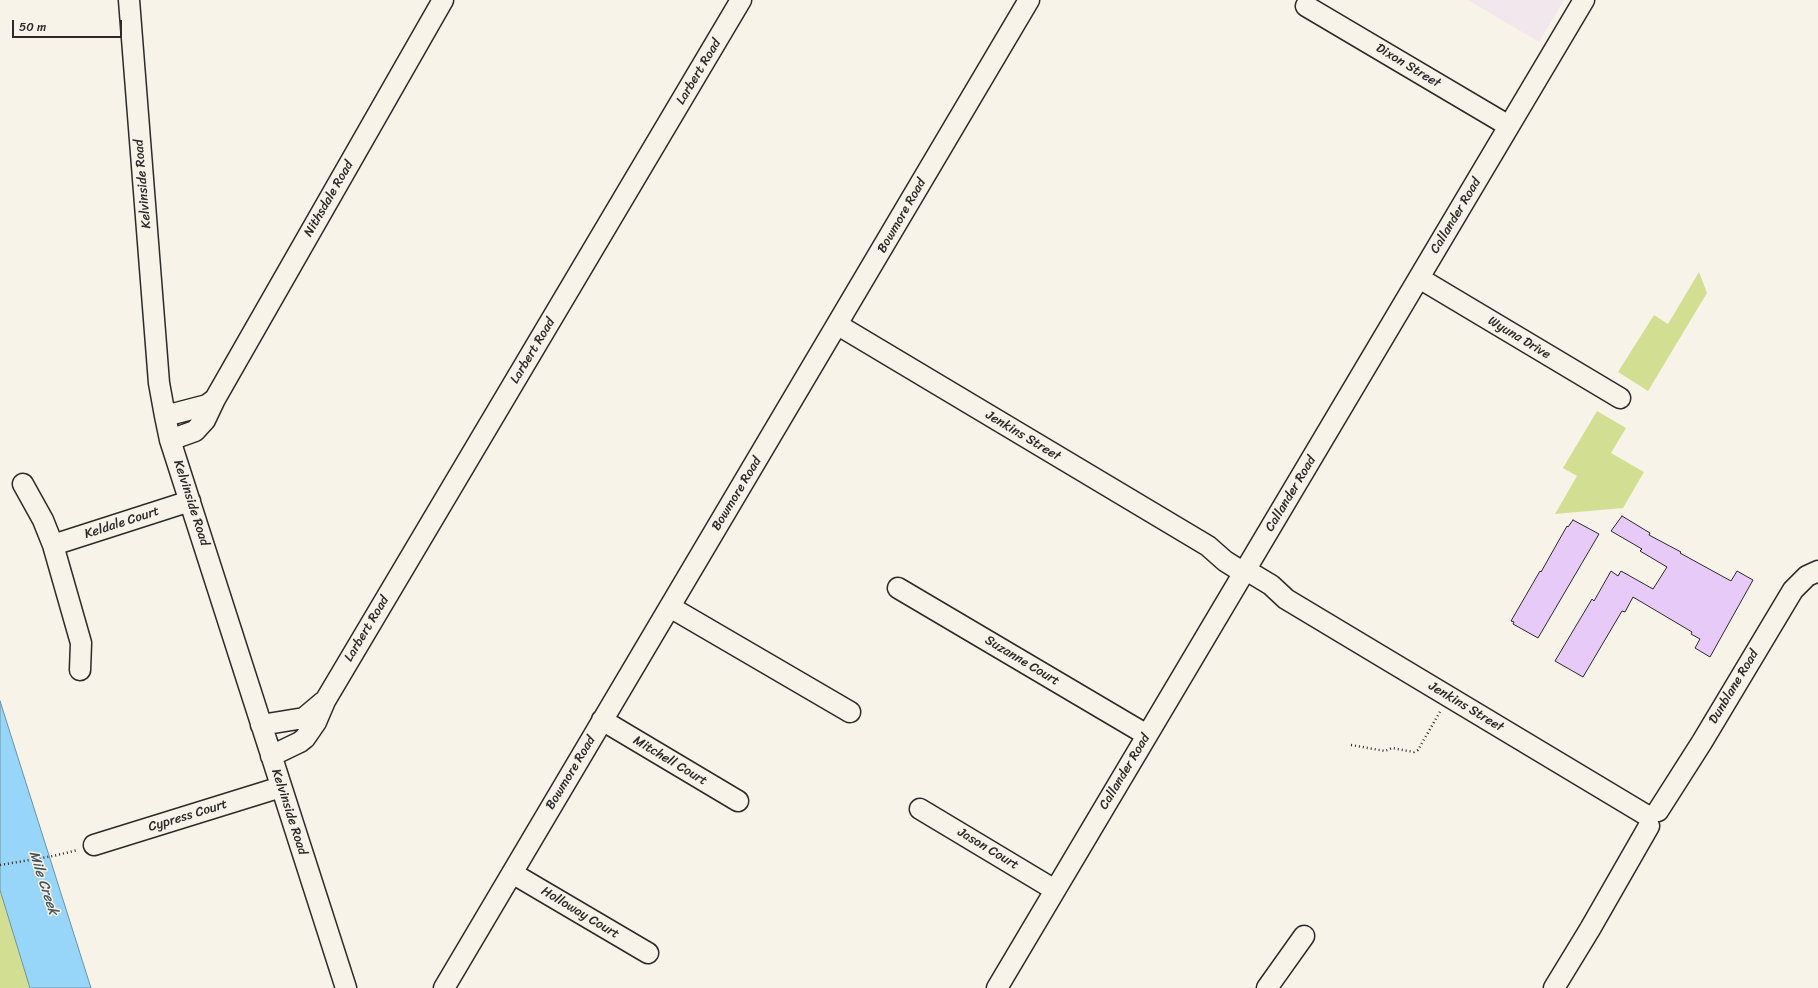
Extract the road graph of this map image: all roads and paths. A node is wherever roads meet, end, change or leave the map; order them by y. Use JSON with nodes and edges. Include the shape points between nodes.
{"nodes":[{"id":1,"x":128,"y":0,"type":"edge"},
{"id":2,"x":443,"y":0,"type":"edge"},
{"id":3,"x":741,"y":0,"type":"edge"},
{"id":4,"x":1584,"y":0,"type":"edge"},
{"id":5,"x":1025,"y":1,"type":"edge"},
{"id":6,"x":1306,"y":6,"type":"dead end"},
{"id":7,"x":1509,"y":126,"type":"junction"},
{"id":8,"x":1419,"y":278,"type":"junction"},
{"id":9,"x":838,"y":325,"type":"junction"},
{"id":10,"x":1620,"y":398,"type":"dead end"},
{"id":11,"x":215,"y":399,"type":"junction"},
{"id":12,"x":165,"y":416,"type":"junction"},
{"id":13,"x":170,"y":440,"type":"junction"},
{"id":14,"x":23,"y":484,"type":"dead end"},
{"id":15,"x":190,"y":501,"type":"junction"},
{"id":16,"x":53,"y":545,"type":"junction"},
{"id":17,"x":1245,"y":571,"type":"junction"},
{"id":18,"x":1818,"y":571,"type":"edge"},
{"id":19,"x":898,"y":588,"type":"dead end"},
{"id":20,"x":670,"y":607,"type":"junction"},
{"id":21,"x":80,"y":670,"type":"dead end"},
{"id":22,"x":1455,"y":700,"type":"junction"},
{"id":23,"x":325,"y":701,"type":"junction"},
{"id":24,"x":850,"y":712,"type":"dead end"},
{"id":25,"x":602,"y":720,"type":"junction"},
{"id":26,"x":261,"y":724,"type":"junction"},
{"id":27,"x":1147,"y":735,"type":"junction"},
{"id":28,"x":1351,"y":745,"type":"dead end"},
{"id":29,"x":271,"y":756,"type":"junction"},
{"id":30,"x":281,"y":787,"type":"junction"},
{"id":31,"x":738,"y":801,"type":"dead end"},
{"id":32,"x":920,"y":809,"type":"dead end"},
{"id":33,"x":1651,"y":817,"type":"junction"},
{"id":34,"x":94,"y":845,"type":"joint"},
{"id":35,"x":0,"y":865,"type":"edge"},
{"id":36,"x":512,"y":873,"type":"junction"},
{"id":37,"x":1055,"y":890,"type":"junction"},
{"id":38,"x":1304,"y":936,"type":"dead end"},
{"id":39,"x":648,"y":953,"type":"dead end"},
{"id":40,"x":346,"y":988,"type":"edge"},
{"id":41,"x":444,"y":988,"type":"edge"},
{"id":42,"x":997,"y":988,"type":"edge"},
{"id":43,"x":1267,"y":988,"type":"edge"},
{"id":44,"x":1554,"y":988,"type":"edge"}],
"edges":[{"from":1,"to":12,"type":"street","name":"Kelvinside Road","via":[[159,382]]},
{"from":2,"to":11,"type":"street","name":"Nithsdale Road"},
{"from":3,"to":23,"type":"street","name":"Larbert Road"},
{"from":4,"to":7,"type":"street","name":"Callander Road"},
{"from":5,"to":9,"type":"street","name":"Bowmore Road"},
{"from":6,"to":7,"type":"street","name":"Dixon Street"},
{"from":7,"to":8,"type":"street","name":"Callander Road"},
{"from":8,"to":10,"type":"street","name":"Wyuna Drive"},
{"from":8,"to":17,"type":"street","name":"Callander Road"},
{"from":9,"to":17,"type":"street","name":"Jenkins Street","via":[[1208,546],[1220,549]]},
{"from":9,"to":20,"type":"street","name":"Bowmore Road"},
{"from":11,"to":12,"type":"street","via":[[201,407]]},
{"from":11,"to":13,"type":"street","name":"Nithsdale Road","via":[[201,426],[189,434]]},
{"from":12,"to":13,"type":"street","name":"Kelvinside Road"},
{"from":13,"to":15,"type":"street","name":"Kelvinside Road"},
{"from":14,"to":16,"type":"street"},
{"from":15,"to":16,"type":"street","name":"Keldale Court"},
{"from":15,"to":26,"type":"street","name":"Kelvinside Road"},
{"from":16,"to":21,"type":"street","via":[[81,643]]},
{"from":17,"to":22,"type":"street","name":"Jenkins Street","via":[[1268,594],[1286,599]]},
{"from":17,"to":27,"type":"street","name":"Callander Road"},
{"from":18,"to":33,"type":"street","name":"Dunblane Road","via":[[1807,576],[1793,590],[1702,742]]},
{"from":19,"to":27,"type":"street","name":"Suzanne Court"},
{"from":20,"to":24,"type":"street"},
{"from":20,"to":25,"type":"street","name":"Bowmore Road"},
{"from":22,"to":28,"type":"path","via":[[1447,714],[1442,710],[1418,750],[1414,752],[1392,748],[1385,751]]},
{"from":22,"to":33,"type":"street","name":"Jenkins Street"},
{"from":23,"to":26,"type":"street","name":"Larbert Road","via":[[304,718]]},
{"from":23,"to":29,"type":"street","name":"Larbert Road","via":[[321,714],[305,738]]},
{"from":25,"to":31,"type":"street","name":"Mitchell Court"},
{"from":25,"to":36,"type":"street","name":"Bowmore Road"},
{"from":26,"to":29,"type":"street","name":"Kelvinside Road"},
{"from":27,"to":37,"type":"street","name":"Callander Road"},
{"from":29,"to":30,"type":"street","name":"Kelvinside Road"},
{"from":30,"to":34,"type":"street","name":"Cypress Court"},
{"from":30,"to":40,"type":"street","name":"Kelvinside Road"},
{"from":32,"to":37,"type":"street","name":"Jason Court"},
{"from":33,"to":44,"type":"street","name":"Dunblane Road","via":[[1590,929]]},
{"from":34,"to":35,"type":"path","via":[[53,856]]},
{"from":36,"to":39,"type":"street","name":"Holloway Court"},
{"from":36,"to":41,"type":"street","name":"Bowmore Road"},
{"from":37,"to":42,"type":"street","name":"Callander Road"},
{"from":38,"to":43,"type":"street"}]}
